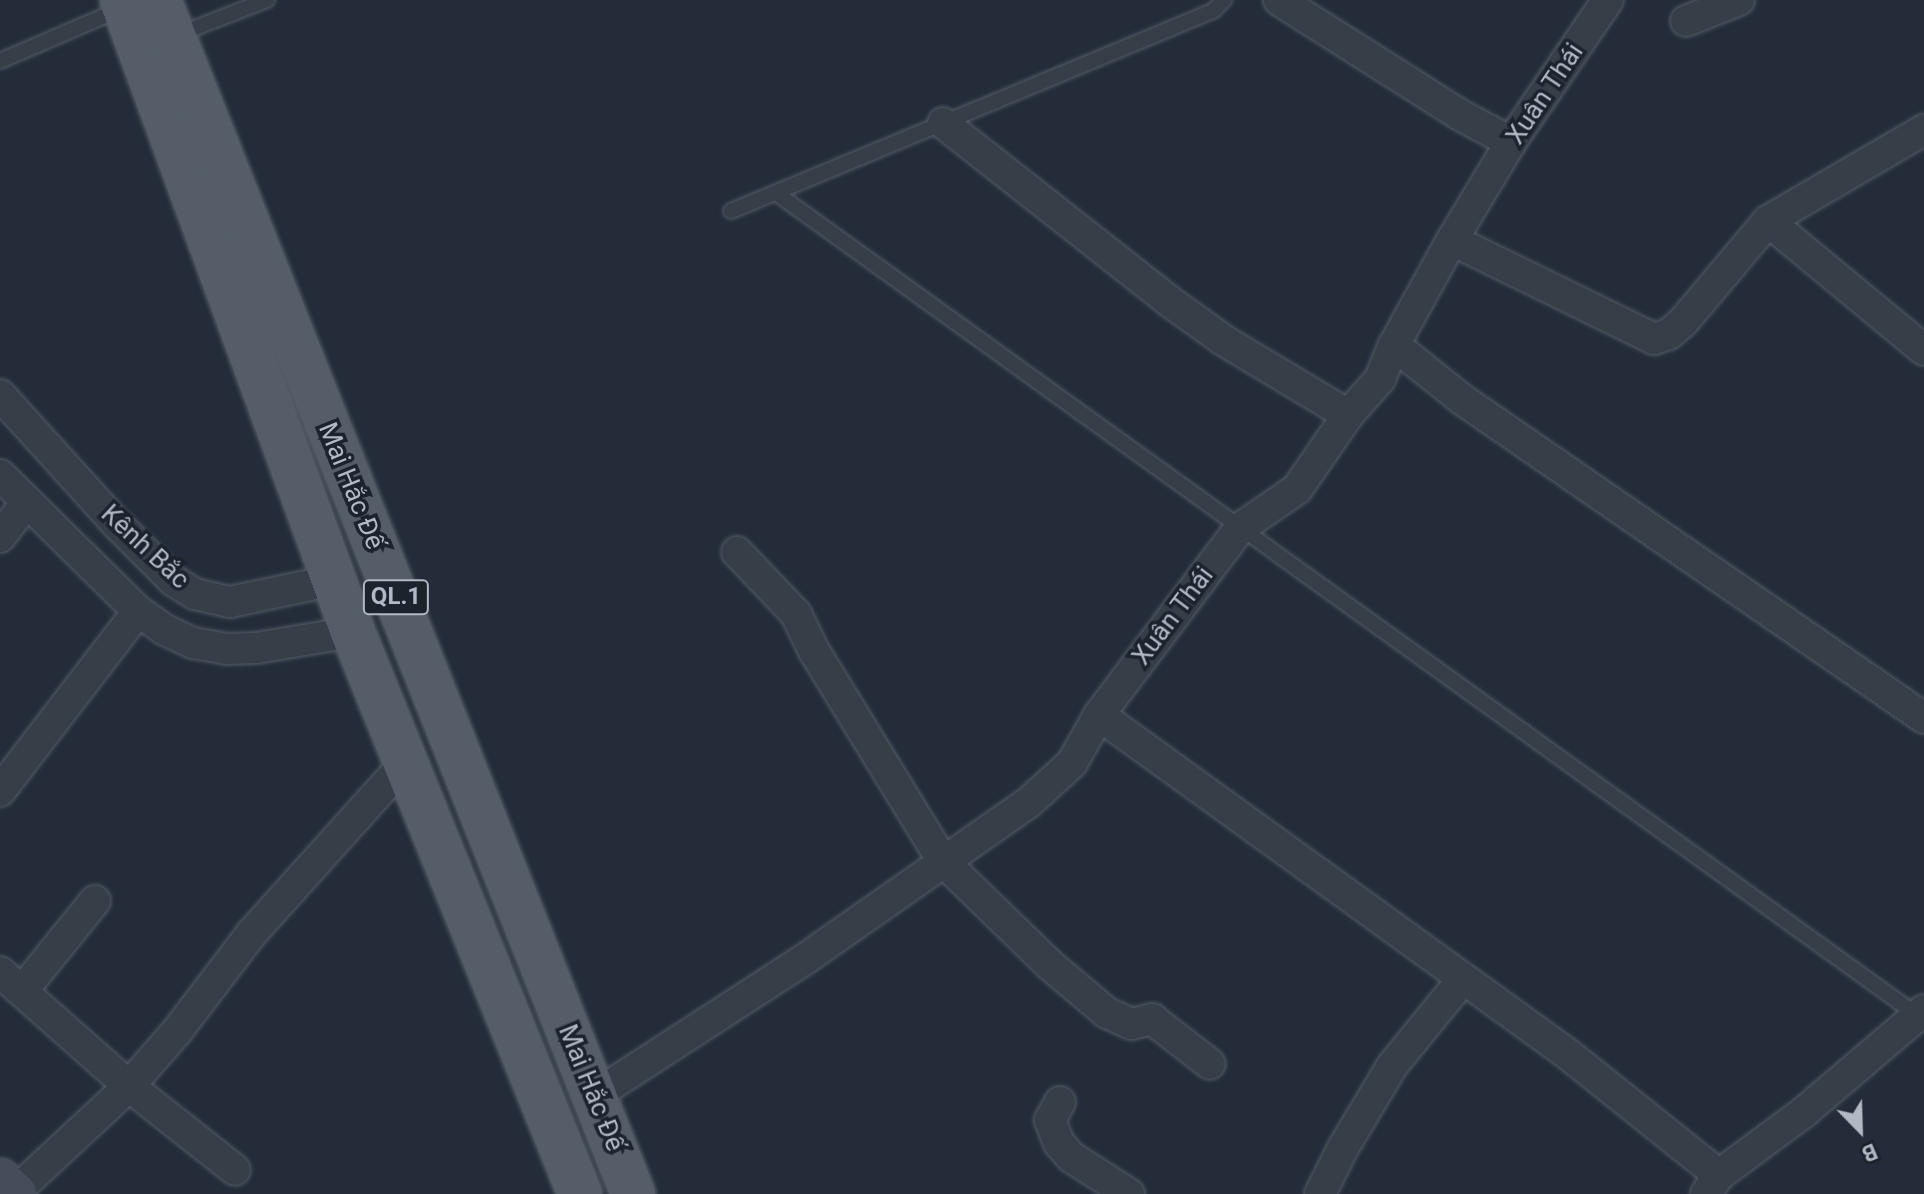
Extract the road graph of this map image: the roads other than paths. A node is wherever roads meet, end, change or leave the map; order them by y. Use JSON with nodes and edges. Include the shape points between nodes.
{"nodes":[{"id":1,"x":267,"y":0,"type":"edge"},
{"id":2,"x":1224,"y":0,"type":"edge"},
{"id":3,"x":1279,"y":0,"type":"edge"},
{"id":4,"x":1608,"y":0,"type":"edge"},
{"id":5,"x":1739,"y":0,"type":"edge"},
{"id":6,"x":144,"y":9,"type":"edge"},
{"id":7,"x":1686,"y":21,"type":"dead end"},
{"id":8,"x":0,"y":61,"type":"edge"},
{"id":9,"x":943,"y":123,"type":"junction"},
{"id":10,"x":1924,"y":130,"type":"edge"},
{"id":11,"x":1511,"y":142,"type":"junction"},
{"id":12,"x":776,"y":193,"type":"junction"},
{"id":13,"x":731,"y":211,"type":"dead end"},
{"id":14,"x":1768,"y":221,"type":"junction"},
{"id":15,"x":1452,"y":240,"type":"junction"},
{"id":16,"x":1394,"y":345,"type":"junction"},
{"id":17,"x":1924,"y":350,"type":"edge"},
{"id":18,"x":0,"y":395,"type":"edge"},
{"id":19,"x":1348,"y":415,"type":"junction"},
{"id":20,"x":0,"y":475,"type":"edge"},
{"id":21,"x":27,"y":502,"type":"junction"},
{"id":22,"x":1239,"y":529,"type":"junction"},
{"id":23,"x":0,"y":537,"type":"edge"},
{"id":24,"x":737,"y":552,"type":"dead end"},
{"id":25,"x":334,"y":580,"type":"junction"},
{"id":26,"x":208,"y":599,"type":"junction"},
{"id":27,"x":138,"y":611,"type":"junction"},
{"id":28,"x":353,"y":632,"type":"junction"},
{"id":29,"x":193,"y":643,"type":"junction"},
{"id":30,"x":1099,"y":715,"type":"junction"},
{"id":31,"x":1924,"y":718,"type":"edge"},
{"id":32,"x":408,"y":760,"type":"junction"},
{"id":33,"x":0,"y":791,"type":"edge"},
{"id":34,"x":942,"y":860,"type":"junction"},
{"id":35,"x":95,"y":901,"type":"dead end"},
{"id":36,"x":1463,"y":979,"type":"junction"},
{"id":37,"x":11,"y":982,"type":"edge"},
{"id":38,"x":1921,"y":1013,"type":"edge"},
{"id":39,"x":1210,"y":1064,"type":"dead end"},
{"id":40,"x":129,"y":1086,"type":"junction"},
{"id":41,"x":594,"y":1096,"type":"junction"},
{"id":42,"x":1060,"y":1102,"type":"dead end"},
{"id":43,"x":235,"y":1170,"type":"dead end"},
{"id":44,"x":0,"y":1180,"type":"edge"},
{"id":45,"x":1712,"y":1185,"type":"edge"},
{"id":46,"x":15,"y":1194,"type":"edge"},
{"id":47,"x":580,"y":1194,"type":"edge"},
{"id":48,"x":633,"y":1194,"type":"edge"},
{"id":49,"x":1129,"y":1194,"type":"edge"},
{"id":50,"x":1320,"y":1194,"type":"edge"}],
"edges":[{"from":1,"to":6,"type":"lane"},
{"from":2,"to":9,"type":"lane","via":[[1213,11]]},
{"from":3,"to":11,"type":"street"},
{"from":4,"to":11,"type":"street","name":"Xuân Thái"},
{"from":5,"to":7,"type":"street"},
{"from":6,"to":8,"type":"lane"},
{"from":6,"to":25,"type":"main road","name":"Mai Hắc Đế","number":"QL.1"},
{"from":6,"to":41,"type":"main road","name":"Mai Hắc Đế","number":"QL.1"},
{"from":9,"to":12,"type":"lane"},
{"from":9,"to":19,"type":"street","via":[[1201,325]]},
{"from":10,"to":14,"type":"street"},
{"from":11,"to":15,"type":"street","name":"Xuân Thái"},
{"from":12,"to":13,"type":"lane"},
{"from":12,"to":22,"type":"lane"},
{"from":14,"to":15,"type":"street","via":[[1683,322],[1654,339]]},
{"from":14,"to":17,"type":"street"},
{"from":15,"to":16,"type":"street","name":"Xuân Thái"},
{"from":16,"to":19,"type":"street","name":"Xuân Thái","via":[[1380,379]]},
{"from":16,"to":31,"type":"street","via":[[1463,400]]},
{"from":18,"to":26,"type":"street","name":"Kênh Bắc","via":[[174,581]]},
{"from":19,"to":22,"type":"street","name":"Xuân Thái","via":[[1297,489]]},
{"from":20,"to":21,"type":"street","name":"Kênh Bắc"},
{"from":21,"to":23,"type":"street"},
{"from":21,"to":27,"type":"street","name":"Kênh Bắc"},
{"from":22,"to":30,"type":"street","name":"Xuân Thái"},
{"from":22,"to":38,"type":"lane"},
{"from":24,"to":34,"type":"street","via":[[796,614]]},
{"from":25,"to":26,"type":"street","name":"Kênh Bắc","via":[[243,600]]},
{"from":25,"to":28,"type":"main road","name":"Mai Hắc Đế","number":"QL.1"},
{"from":26,"to":29,"type":"street"},
{"from":27,"to":29,"type":"street","name":"Kênh Bắc"},
{"from":27,"to":33,"type":"street"},
{"from":28,"to":29,"type":"street","name":"Kênh Bắc","via":[[256,648]]},
{"from":28,"to":32,"type":"main road","name":"Mai Hắc Đế","number":"QL.1"},
{"from":30,"to":34,"type":"street","name":"Xuân Thái","via":[[1072,763],[1028,803]]},
{"from":30,"to":36,"type":"street"},
{"from":32,"to":40,"type":"street","via":[[252,933]]},
{"from":32,"to":47,"type":"main road","name":"Mai Hắc Đế","number":"QL.1"},
{"from":34,"to":39,"type":"street","via":[[1107,1013],[1132,1024],[1152,1019]]},
{"from":34,"to":41,"type":"street","name":"Xuân Thái","via":[[805,959]]},
{"from":35,"to":37,"type":"street"},
{"from":36,"to":45,"type":"street","via":[[1569,1055]]},
{"from":36,"to":50,"type":"street","via":[[1392,1066]]},
{"from":37,"to":40,"type":"street"},
{"from":38,"to":45,"type":"street"},
{"from":40,"to":43,"type":"street"},
{"from":40,"to":46,"type":"street"},
{"from":41,"to":48,"type":"main road","name":"Mai Hắc Đế","number":"QL.1"},
{"from":42,"to":49,"type":"street","via":[[1050,1120],[1059,1143],[1071,1157]]},
{"from":44,"to":46,"type":"main road"}]}
